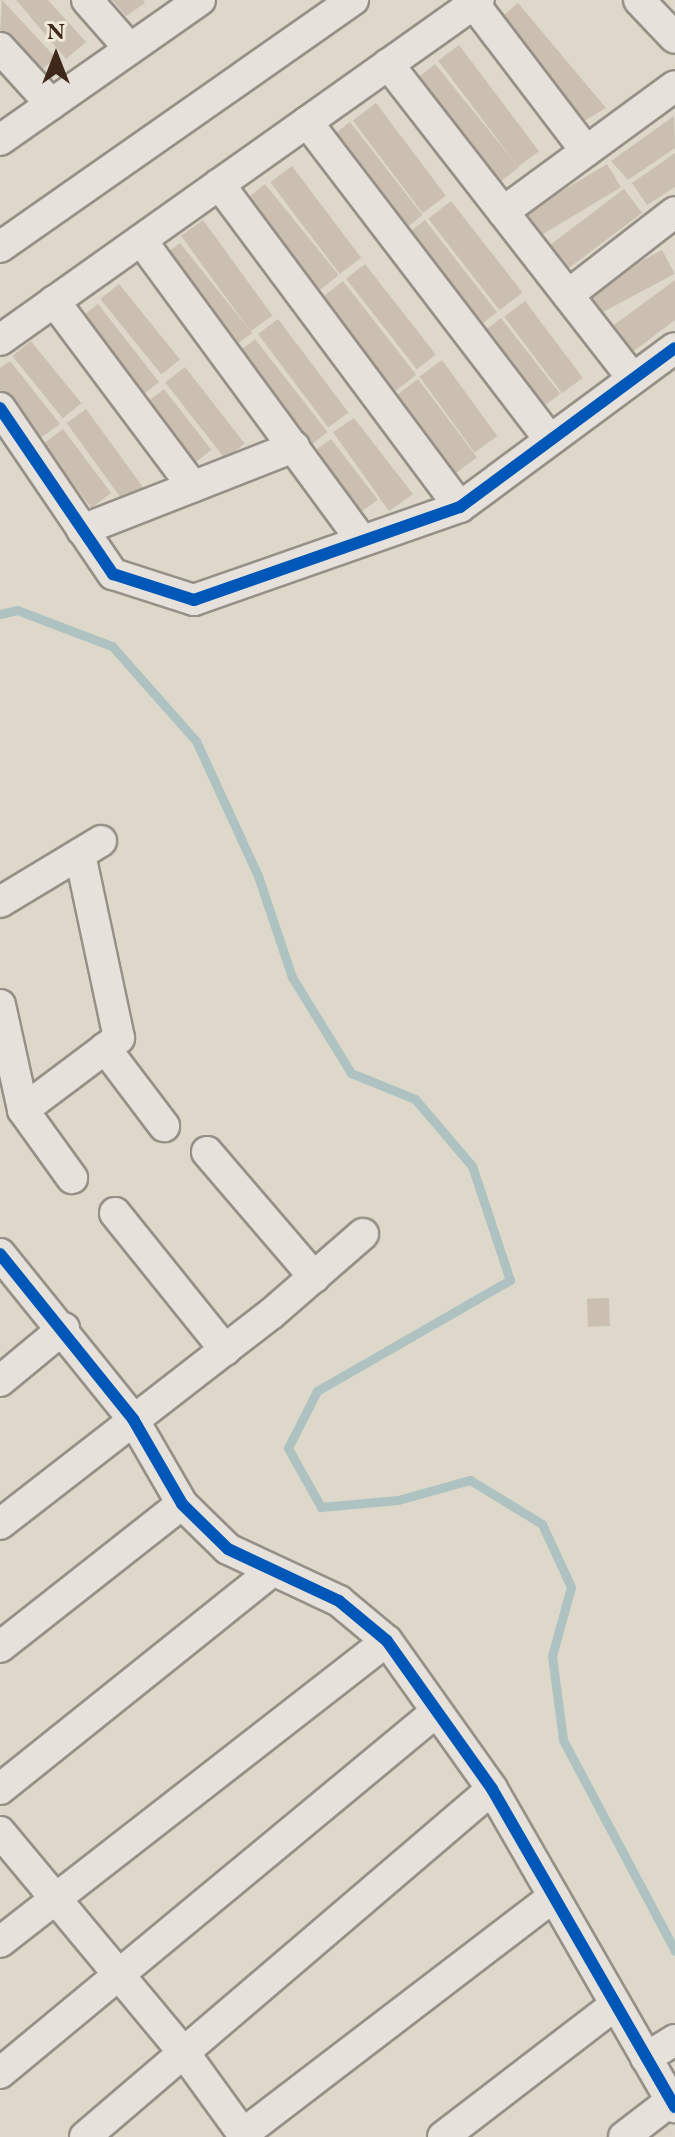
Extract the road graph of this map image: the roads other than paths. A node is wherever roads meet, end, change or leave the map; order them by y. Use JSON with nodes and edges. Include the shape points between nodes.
{"nodes":[{"id":1,"x":87,"y":0,"type":"edge"},
{"id":2,"x":200,"y":0,"type":"edge"},
{"id":3,"x":353,"y":0,"type":"edge"},
{"id":4,"x":639,"y":0,"type":"edge"},
{"id":5,"x":476,"y":2,"type":"edge"},
{"id":6,"x":675,"y":38,"type":"edge"},
{"id":7,"x":0,"y":48,"type":"edge"},
{"id":8,"x":130,"y":49,"type":"junction"},
{"id":9,"x":388,"y":64,"type":"junction"},
{"id":10,"x":675,"y":86,"type":"edge"},
{"id":11,"x":51,"y":104,"type":"junction"},
{"id":12,"x":307,"y":122,"type":"junction"},
{"id":13,"x":0,"y":140,"type":"edge"},
{"id":14,"x":586,"y":151,"type":"junction"},
{"id":15,"x":219,"y":184,"type":"junction"},
{"id":16,"x":503,"y":212,"type":"junction"},
{"id":17,"x":675,"y":212,"type":"edge"},
{"id":18,"x":141,"y":240,"type":"junction"},
{"id":19,"x":0,"y":247,"type":"edge"},
{"id":20,"x":568,"y":295,"type":"junction"},
{"id":21,"x":54,"y":301,"type":"junction"},
{"id":22,"x":0,"y":340,"type":"edge"},
{"id":23,"x":675,"y":348,"type":"edge"},
{"id":24,"x":633,"y":379,"type":"junction"},
{"id":25,"x":0,"y":408,"type":"edge"},
{"id":26,"x":550,"y":440,"type":"junction"},
{"id":27,"x":294,"y":447,"type":"junction"},
{"id":28,"x":193,"y":487,"type":"junction"},
{"id":29,"x":460,"y":507,"type":"junction"},
{"id":30,"x":82,"y":530,"type":"junction"},
{"id":31,"x":362,"y":541,"type":"junction"},
{"id":32,"x":0,"y":902,"type":"edge"},
{"id":33,"x":0,"y":1005,"type":"edge"},
{"id":34,"x":4,"y":1044,"type":"edge"},
{"id":35,"x":105,"y":1048,"type":"junction"},
{"id":36,"x":23,"y":1110,"type":"junction"},
{"id":37,"x":164,"y":1126,"type":"dead end"},
{"id":38,"x":207,"y":1152,"type":"dead end"},
{"id":39,"x":72,"y":1178,"type":"dead end"},
{"id":40,"x":115,"y":1213,"type":"dead end"},
{"id":41,"x":363,"y":1234,"type":"dead end"},
{"id":42,"x":0,"y":1254,"type":"edge"},
{"id":43,"x":314,"y":1277,"type":"junction"},
{"id":44,"x":64,"y":1328,"type":"junction"},
{"id":45,"x":225,"y":1350,"type":"junction"},
{"id":46,"x":0,"y":1381,"type":"edge"},
{"id":47,"x":133,"y":1419,"type":"junction"},
{"id":48,"x":182,"y":1504,"type":"junction"},
{"id":49,"x":0,"y":1524,"type":"edge"},
{"id":50,"x":270,"y":1573,"type":"junction"},
{"id":51,"x":387,"y":1641,"type":"junction"},
{"id":52,"x":0,"y":1647,"type":"edge"},
{"id":53,"x":436,"y":1712,"type":"junction"},
{"id":54,"x":0,"y":1789,"type":"edge"},
{"id":55,"x":492,"y":1789,"type":"junction"},
{"id":56,"x":0,"y":1832,"type":"edge"},
{"id":57,"x":553,"y":1897,"type":"junction"},
{"id":58,"x":53,"y":1900,"type":"junction"},
{"id":59,"x":0,"y":1942,"type":"edge"},
{"id":60,"x":117,"y":1978,"type":"junction"},
{"id":61,"x":615,"y":2005,"type":"junction"},
{"id":62,"x":675,"y":2040,"type":"edge"},
{"id":63,"x":185,"y":2054,"type":"junction"},
{"id":64,"x":646,"y":2058,"type":"junction"},
{"id":65,"x":0,"y":2073,"type":"edge"},
{"id":66,"x":673,"y":2104,"type":"edge"},
{"id":67,"x":244,"y":2136,"type":"edge"},
{"id":68,"x":85,"y":2137,"type":"edge"},
{"id":69,"x":443,"y":2137,"type":"edge"},
{"id":70,"x":624,"y":2137,"type":"edge"}],
"edges":[{"from":1,"to":8,"type":"street"},
{"from":2,"to":8,"type":"street"},
{"from":3,"to":19,"type":"street"},
{"from":4,"to":6,"type":"street"},
{"from":5,"to":9,"type":"street"},
{"from":5,"to":14,"type":"street"},
{"from":7,"to":11,"type":"street"},
{"from":8,"to":11,"type":"street"},
{"from":9,"to":12,"type":"street"},
{"from":9,"to":16,"type":"street"},
{"from":10,"to":14,"type":"street"},
{"from":11,"to":13,"type":"street"},
{"from":12,"to":15,"type":"street"},
{"from":12,"to":26,"type":"street"},
{"from":14,"to":16,"type":"street"},
{"from":15,"to":18,"type":"street"},
{"from":15,"to":29,"type":"street"},
{"from":16,"to":20,"type":"street"},
{"from":17,"to":20,"type":"street"},
{"from":18,"to":21,"type":"street"},
{"from":18,"to":27,"type":"street"},
{"from":20,"to":24,"type":"street"},
{"from":21,"to":22,"type":"street"},
{"from":21,"to":28,"type":"street"},
{"from":23,"to":24,"type":"street"},
{"from":24,"to":26,"type":"street"},
{"from":25,"to":30,"type":"street"},
{"from":26,"to":29,"type":"street"},
{"from":27,"to":28,"type":"street"},
{"from":27,"to":31,"type":"street"},
{"from":28,"to":30,"type":"street"},
{"from":29,"to":31,"type":"street"},
{"from":30,"to":31,"type":"street","via":[[113,574],[194,600]]},
{"from":32,"to":35,"type":"street","via":[[90,847],[119,1038]]},
{"from":33,"to":34,"type":"street"},
{"from":34,"to":36,"type":"street"},
{"from":35,"to":36,"type":"street"},
{"from":35,"to":37,"type":"street"},
{"from":36,"to":39,"type":"street"},
{"from":38,"to":43,"type":"street"},
{"from":40,"to":45,"type":"street"},
{"from":41,"to":43,"type":"street"},
{"from":42,"to":44,"type":"street"},
{"from":43,"to":45,"type":"street"},
{"from":44,"to":46,"type":"street"},
{"from":44,"to":47,"type":"street"},
{"from":45,"to":47,"type":"street"},
{"from":47,"to":48,"type":"street"},
{"from":47,"to":49,"type":"street"},
{"from":48,"to":50,"type":"street","via":[[228,1549]]},
{"from":48,"to":52,"type":"street"},
{"from":50,"to":51,"type":"street","via":[[339,1601]]},
{"from":50,"to":54,"type":"street"},
{"from":51,"to":53,"type":"street"},
{"from":51,"to":58,"type":"street"},
{"from":53,"to":55,"type":"street"},
{"from":53,"to":60,"type":"street"},
{"from":55,"to":57,"type":"street"},
{"from":55,"to":63,"type":"street"},
{"from":56,"to":58,"type":"street"},
{"from":57,"to":61,"type":"street"},
{"from":57,"to":67,"type":"street"},
{"from":58,"to":59,"type":"street"},
{"from":58,"to":60,"type":"street"},
{"from":60,"to":63,"type":"street"},
{"from":60,"to":65,"type":"street"},
{"from":61,"to":64,"type":"street"},
{"from":61,"to":69,"type":"street"},
{"from":62,"to":64,"type":"street"},
{"from":63,"to":67,"type":"street"},
{"from":63,"to":68,"type":"street"},
{"from":64,"to":66,"type":"street"},
{"from":66,"to":70,"type":"street"}]}
